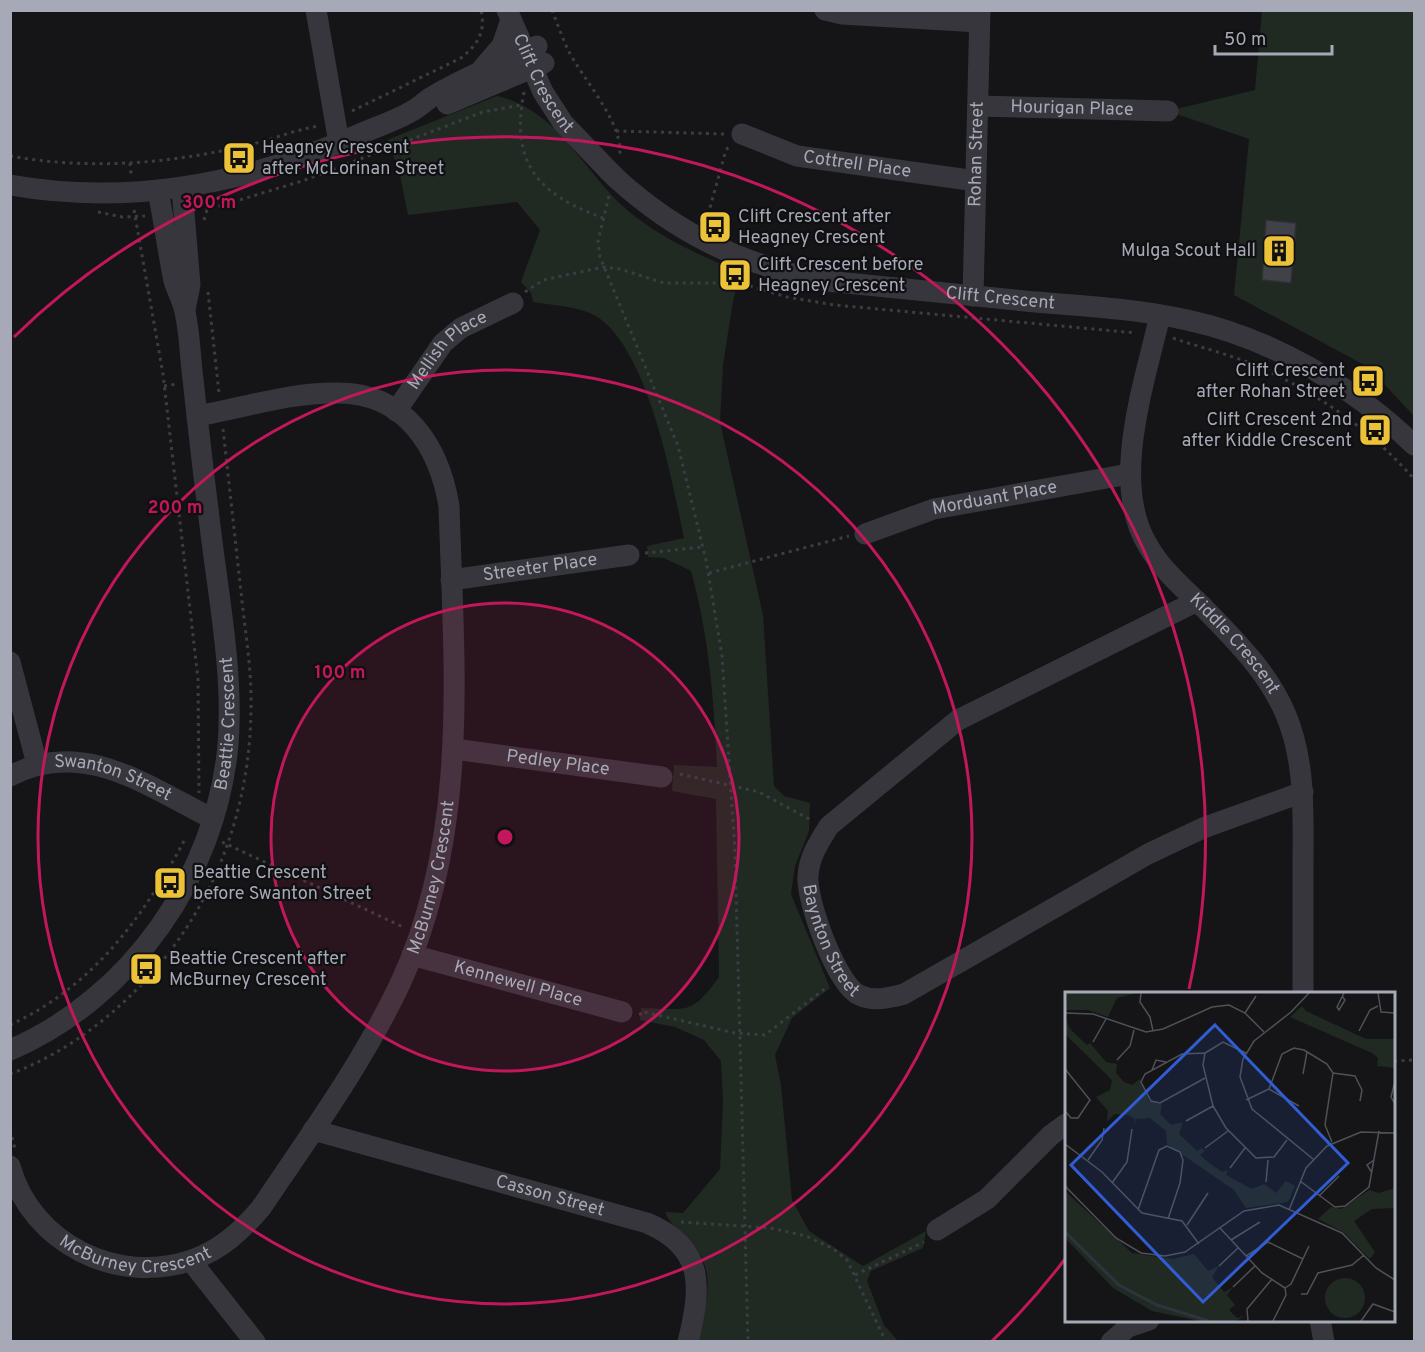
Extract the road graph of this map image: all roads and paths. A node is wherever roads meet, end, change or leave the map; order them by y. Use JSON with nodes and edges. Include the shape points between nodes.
{"nodes":[{"id":1,"x":316,"y":10,"type":"edge"},
{"id":2,"x":481,"y":10,"type":"edge"},
{"id":3,"x":552,"y":10,"type":"edge"},
{"id":4,"x":825,"y":10,"type":"edge"},
{"id":5,"x":513,"y":14,"type":"edge"},
{"id":6,"x":980,"y":16,"type":"edge"},
{"id":7,"x":535,"y":57,"type":"junction"},
{"id":8,"x":478,"y":83,"type":"junction"},
{"id":9,"x":523,"y":98,"type":"dead end"},
{"id":10,"x":547,"y":99,"type":"junction"},
{"id":11,"x":521,"y":105,"type":"junction"},
{"id":12,"x":978,"y":106,"type":"junction"},
{"id":13,"x":354,"y":110,"type":"dead end"},
{"id":14,"x":1168,"y":111,"type":"dead end"},
{"id":15,"x":321,"y":126,"type":"dead end"},
{"id":16,"x":616,"y":131,"type":"junction"},
{"id":17,"x":742,"y":134,"type":"junction"},
{"id":18,"x":339,"y":143,"type":"junction"},
{"id":19,"x":591,"y":151,"type":"junction"},
{"id":20,"x":10,"y":156,"type":"edge"},
{"id":21,"x":613,"y":175,"type":"junction"},
{"id":22,"x":976,"y":181,"type":"junction"},
{"id":23,"x":10,"y":185,"type":"edge"},
{"id":24,"x":182,"y":188,"type":"junction"},
{"id":25,"x":158,"y":191,"type":"junction"},
{"id":26,"x":135,"y":217,"type":"dead end"},
{"id":27,"x":603,"y":218,"type":"junction"},
{"id":28,"x":706,"y":222,"type":"dead end"},
{"id":29,"x":203,"y":223,"type":"dead end"},
{"id":30,"x":604,"y":267,"type":"junction"},
{"id":31,"x":207,"y":285,"type":"dead end"},
{"id":32,"x":974,"y":296,"type":"junction"},
{"id":33,"x":513,"y":303,"type":"joint"},
{"id":34,"x":185,"y":312,"type":"junction"},
{"id":35,"x":1160,"y":315,"type":"junction"},
{"id":36,"x":1138,"y":333,"type":"dead end"},
{"id":37,"x":1172,"y":338,"type":"dead end"},
{"id":38,"x":218,"y":380,"type":"dead end"},
{"id":39,"x":396,"y":411,"type":"junction"},
{"id":40,"x":197,"y":416,"type":"junction"},
{"id":41,"x":226,"y":421,"type":"dead end"},
{"id":42,"x":1414,"y":445,"type":"edge"},
{"id":43,"x":1129,"y":474,"type":"junction"},
{"id":44,"x":1414,"y":479,"type":"edge"},
{"id":45,"x":865,"y":534,"type":"joint"},
{"id":46,"x":703,"y":546,"type":"junction"},
{"id":47,"x":629,"y":555,"type":"joint"},
{"id":48,"x":709,"y":573,"type":"junction"},
{"id":49,"x":451,"y":580,"type":"junction"},
{"id":50,"x":1197,"y":601,"type":"junction"},
{"id":51,"x":10,"y":662,"type":"edge"},
{"id":52,"x":454,"y":749,"type":"junction"},
{"id":53,"x":37,"y":764,"type":"junction"},
{"id":54,"x":10,"y":776,"type":"edge"},
{"id":55,"x":662,"y":777,"type":"joint"},
{"id":56,"x":733,"y":786,"type":"junction"},
{"id":57,"x":1303,"y":792,"type":"junction"},
{"id":58,"x":206,"y":821,"type":"junction"},
{"id":59,"x":829,"y":826,"type":"junction"},
{"id":60,"x":228,"y":845,"type":"junction"},
{"id":61,"x":418,"y":934,"type":"junction"},
{"id":62,"x":412,"y":955,"type":"junction"},
{"id":63,"x":840,"y":978,"type":"junction"},
{"id":64,"x":1303,"y":992,"type":"edge"},
{"id":65,"x":622,"y":1012,"type":"joint"},
{"id":66,"x":10,"y":1026,"type":"edge"},
{"id":67,"x":740,"y":1034,"type":"junction"},
{"id":68,"x":10,"y":1050,"type":"edge"},
{"id":69,"x":1414,"y":1060,"type":"edge"},
{"id":70,"x":1395,"y":1061,"type":"edge"},
{"id":71,"x":10,"y":1074,"type":"edge"},
{"id":72,"x":1065,"y":1125,"type":"edge"},
{"id":73,"x":10,"y":1130,"type":"edge"},
{"id":74,"x":313,"y":1130,"type":"junction"},
{"id":75,"x":13,"y":1159,"type":"edge"},
{"id":76,"x":745,"y":1225,"type":"junction"},
{"id":77,"x":937,"y":1230,"type":"joint"},
{"id":78,"x":672,"y":1236,"type":"junction"},
{"id":79,"x":191,"y":1261,"type":"junction"},
{"id":80,"x":855,"y":1275,"type":"junction"},
{"id":81,"x":1143,"y":1322,"type":"edge"},
{"id":82,"x":1320,"y":1322,"type":"edge"},
{"id":83,"x":255,"y":1341,"type":"edge"},
{"id":84,"x":688,"y":1341,"type":"edge"},
{"id":85,"x":748,"y":1341,"type":"edge"},
{"id":86,"x":886,"y":1341,"type":"edge"},
{"id":87,"x":1111,"y":1341,"type":"edge"},
{"id":88,"x":1324,"y":1341,"type":"edge"}],
"edges":[{"from":1,"to":18,"type":"street"},
{"from":2,"to":13,"type":"path","via":[[482,35],[461,58]]},
{"from":3,"to":16,"type":"path","via":[[568,50]]},
{"from":4,"to":6,"type":"street","via":[[842,14]]},
{"from":5,"to":7,"type":"street","name":"Clift Crescent"},
{"from":5,"to":8,"type":"street","via":[[502,46]]},
{"from":6,"to":12,"type":"street","name":"Rohan Street"},
{"from":7,"to":8,"type":"street"},
{"from":7,"to":10,"type":"street","name":"Clift Crescent"},
{"from":7,"to":19,"type":"street","name":"Clift Crescent"},
{"from":8,"to":10,"type":"street","via":[[520,89]]},
{"from":8,"to":18,"type":"street","via":[[431,97],[412,111]]},
{"from":9,"to":11,"type":"path"},
{"from":10,"to":19,"type":"street","name":"Clift Crescent","via":[[563,123]]},
{"from":11,"to":27,"type":"path","via":[[519,135],[540,184],[572,207]]},
{"from":11,"to":29,"type":"path","via":[[483,112],[305,180],[207,210]]},
{"from":12,"to":14,"type":"street","name":"Hourigan Place"},
{"from":12,"to":22,"type":"street","name":"Rohan Street"},
{"from":15,"to":20,"type":"path","via":[[243,147],[164,160],[98,164]]},
{"from":16,"to":17,"type":"path"},
{"from":16,"to":21,"type":"path","via":[[622,147]]},
{"from":17,"to":22,"type":"street","name":"Cottrell Place","via":[[797,156]]},
{"from":17,"to":28,"type":"path","via":[[726,150]]},
{"from":18,"to":24,"type":"street","via":[[270,169]]},
{"from":19,"to":21,"type":"street","name":"Clift Crescent"},
{"from":21,"to":27,"type":"path"},
{"from":21,"to":32,"type":"street","name":"Clift Crescent","via":[[678,227],[722,251],[769,269],[818,280]]},
{"from":22,"to":32,"type":"street","name":"Rohan Street"},
{"from":23,"to":25,"type":"street","via":[[70,193]]},
{"from":24,"to":25,"type":"street"},
{"from":24,"to":34,"type":"street","name":"Beattie Crescent","via":[[190,285]]},
{"from":25,"to":34,"type":"street","name":"Beattie Crescent","via":[[175,282]]},
{"from":26,"to":58,"type":"path","via":[[163,374],[198,678],[199,790]]},
{"from":27,"to":30,"type":"path","via":[[598,247]]},
{"from":30,"to":33,"type":"path","via":[[543,280]]},
{"from":30,"to":36,"type":"path","via":[[664,283],[741,281],[787,297],[835,305]]},
{"from":30,"to":46,"type":"path","via":[[678,446]]},
{"from":31,"to":38,"type":"path"},
{"from":32,"to":35,"type":"street","name":"Clift Crescent"},
{"from":33,"to":39,"type":"street","name":"Mellish Place","via":[[461,328],[443,343]]},
{"from":34,"to":40,"type":"street","name":"Beattie Crescent"},
{"from":35,"to":42,"type":"street","name":"Clift Crescent","via":[[1216,328],[1269,348],[1358,397]]},
{"from":35,"to":43,"type":"street","name":"Kiddle Crescent"},
{"from":37,"to":44,"type":"path","via":[[1251,364],[1285,380],[1357,425]]},
{"from":39,"to":40,"type":"street","name":"McBurney Crescent","via":[[375,400],[337,393],[311,394]]},
{"from":39,"to":49,"type":"street","name":"McBurney Crescent","via":[[434,451],[444,477],[449,506]]},
{"from":40,"to":58,"type":"street","name":"Beattie Crescent","via":[[229,692],[227,752]]},
{"from":41,"to":60,"type":"path","via":[[223,426],[251,708],[246,774]]},
{"from":43,"to":45,"type":"street","name":"Morduant Place","via":[[934,509]]},
{"from":43,"to":50,"type":"street","name":"Kiddle Crescent","via":[[1135,517],[1146,543],[1161,566]]},
{"from":45,"to":48,"type":"path"},
{"from":46,"to":47,"type":"path"},
{"from":46,"to":48,"type":"path"},
{"from":47,"to":49,"type":"street","name":"Streeter Place"},
{"from":48,"to":56,"type":"path","via":[[722,656]]},
{"from":49,"to":52,"type":"street","name":"McBurney Crescent"},
{"from":50,"to":57,"type":"street","name":"Kiddle Crescent","via":[[1247,651],[1269,681],[1298,752]]},
{"from":50,"to":59,"type":"street","name":"Baynton Street","via":[[958,720]]},
{"from":51,"to":53,"type":"street"},
{"from":52,"to":55,"type":"street","name":"Pedley Place"},
{"from":52,"to":61,"type":"street","name":"McBurney Crescent","via":[[441,852]]},
{"from":53,"to":54,"type":"street","name":"Swanton Street"},
{"from":53,"to":58,"type":"street","name":"Swanton Street","via":[[65,760],[93,763],[118,772]]},
{"from":55,"to":56,"type":"path","via":[[682,774]]},
{"from":56,"to":59,"type":"path","via":[[759,792],[820,826]]},
{"from":56,"to":67,"type":"path"},
{"from":57,"to":63,"type":"street","name":"Baynton Street","via":[[1203,828],[1148,854],[904,994],[876,1000],[859,995]]},
{"from":57,"to":64,"type":"street","name":"Kiddle Crescent"},
{"from":58,"to":60,"type":"path"},
{"from":58,"to":66,"type":"path","via":[[188,834],[147,906],[107,955],[78,983]]},
{"from":58,"to":68,"type":"street","name":"Beattie Crescent","via":[[179,898],[127,968],[60,1023]]},
{"from":59,"to":63,"type":"street","name":"Baynton Street","via":[[816,846],[808,879],[810,900]]},
{"from":60,"to":61,"type":"path"},
{"from":60,"to":71,"type":"path","via":[[208,892],[184,932],[142,984],[87,1032],[44,1059]]},
{"from":61,"to":62,"type":"street","name":"McBurney Crescent"},
{"from":62,"to":65,"type":"street","name":"Kennewell Place"},
{"from":62,"to":74,"type":"street","name":"McBurney Crescent","via":[[373,1038]]},
{"from":63,"to":67,"type":"path","via":[[765,1035]]},
{"from":65,"to":67,"type":"path","via":[[644,1012]]},
{"from":67,"to":76,"type":"path"},
{"from":69,"to":70,"type":"path"},
{"from":72,"to":77,"type":"street","via":[[987,1198]]},
{"from":73,"to":75,"type":"path"},
{"from":74,"to":78,"type":"street","name":"Casson Street","via":[[647,1222]]},
{"from":74,"to":79,"type":"street","name":"McBurney Crescent","via":[[244,1227],[225,1244]]},
{"from":75,"to":79,"type":"street","name":"McBurney Crescent","via":[[27,1205],[51,1233],[82,1254],[142,1267]]},
{"from":76,"to":78,"type":"path","via":[[682,1221]]},
{"from":76,"to":80,"type":"path","via":[[817,1240],[847,1260]]},
{"from":76,"to":85,"type":"path"},
{"from":77,"to":80,"type":"path","via":[[923,1243]]},
{"from":78,"to":84,"type":"street","name":"Casson Street","via":[[693,1263],[698,1284]]},
{"from":79,"to":83,"type":"street"},
{"from":80,"to":86,"type":"path"},
{"from":81,"to":87,"type":"street","via":[[1128,1327]]},
{"from":82,"to":88,"type":"street"}]}
